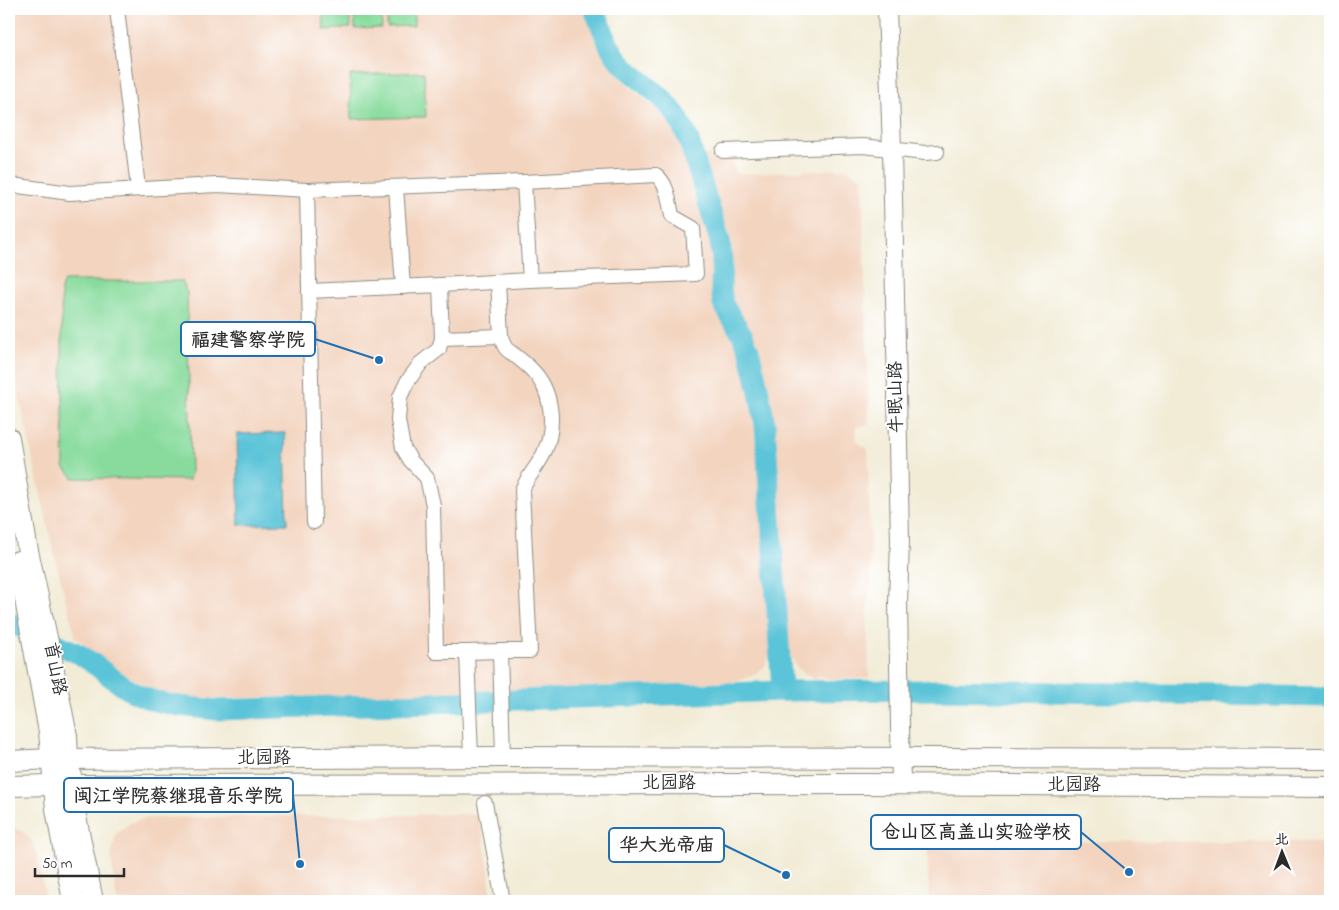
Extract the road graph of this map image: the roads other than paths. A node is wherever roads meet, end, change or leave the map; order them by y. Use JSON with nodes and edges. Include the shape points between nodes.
{"nodes":[{"id":1,"x":117,"y":9,"type":"edge"},
{"id":2,"x":887,"y":9,"type":"edge"},
{"id":3,"x":892,"y":149,"type":"junction"},
{"id":4,"x":723,"y":152,"type":"dead end"},
{"id":5,"x":937,"y":152,"type":"dead end"},
{"id":6,"x":524,"y":182,"type":"junction"},
{"id":7,"x":11,"y":185,"type":"dead end"},
{"id":8,"x":396,"y":187,"type":"junction"},
{"id":9,"x":138,"y":188,"type":"junction"},
{"id":10,"x":306,"y":190,"type":"junction"},
{"id":11,"x":530,"y":280,"type":"junction"},
{"id":12,"x":498,"y":282,"type":"junction"},
{"id":13,"x":440,"y":285,"type":"junction"},
{"id":14,"x":402,"y":287,"type":"junction"},
{"id":15,"x":309,"y":291,"type":"junction"},
{"id":16,"x":501,"y":336,"type":"junction"},
{"id":17,"x":442,"y":338,"type":"junction"},
{"id":18,"x":9,"y":438,"type":"edge"},
{"id":19,"x":9,"y":510,"type":"edge"},
{"id":20,"x":314,"y":522,"type":"dead end"},
{"id":21,"x":35,"y":615,"type":"junction"},
{"id":22,"x":500,"y":651,"type":"junction"},
{"id":23,"x":468,"y":652,"type":"junction"},
{"id":24,"x":503,"y":747,"type":"junction"},
{"id":25,"x":471,"y":749,"type":"junction"},
{"id":26,"x":840,"y":758,"type":"junction"},
{"id":27,"x":901,"y":758,"type":"junction"},
{"id":28,"x":967,"y":758,"type":"junction"},
{"id":29,"x":1330,"y":759,"type":"edge"},
{"id":30,"x":60,"y":760,"type":"junction"},
{"id":31,"x":9,"y":761,"type":"edge"},
{"id":32,"x":840,"y":784,"type":"junction"},
{"id":33,"x":63,"y":785,"type":"junction"},
{"id":34,"x":901,"y":785,"type":"junction"},
{"id":35,"x":967,"y":785,"type":"junction"},
{"id":36,"x":9,"y":786,"type":"edge"},
{"id":37,"x":1330,"y":787,"type":"edge"},
{"id":38,"x":485,"y":803,"type":"dead end"},
{"id":39,"x":73,"y":901,"type":"edge"},
{"id":40,"x":93,"y":901,"type":"edge"},
{"id":41,"x":502,"y":901,"type":"edge"}],
"edges":[{"from":1,"to":9,"type":"street"},
{"from":2,"to":3,"type":"street","name":"牛眠山路"},
{"from":3,"to":4,"type":"street","via":[[863,146]]},
{"from":3,"to":5,"type":"street"},
{"from":3,"to":27,"type":"street","name":"牛眠山路"},
{"from":6,"to":8,"type":"street"},
{"from":6,"to":11,"type":"street"},
{"from":6,"to":11,"type":"street","via":[[656,175],[665,184],[672,216],[693,228],[696,274]]},
{"from":7,"to":9,"type":"street","via":[[70,193]]},
{"from":8,"to":10,"type":"street"},
{"from":8,"to":14,"type":"street"},
{"from":9,"to":10,"type":"street","via":[[217,185]]},
{"from":10,"to":15,"type":"street"},
{"from":11,"to":12,"type":"street"},
{"from":12,"to":13,"type":"street"},
{"from":12,"to":16,"type":"street"},
{"from":13,"to":14,"type":"street"},
{"from":13,"to":17,"type":"street"},
{"from":14,"to":15,"type":"street"},
{"from":15,"to":20,"type":"street"},
{"from":16,"to":17,"type":"street"},
{"from":16,"to":22,"type":"street","via":[[505,349],[539,378],[551,407],[551,416],[544,452],[522,490],[530,651]]},
{"from":17,"to":23,"type":"street","via":[[440,349],[421,363],[407,382],[400,397],[398,420],[403,448],[427,478],[432,499],[436,652]]},
{"from":18,"to":21,"type":"main road","name":"首山路"},
{"from":19,"to":21,"type":"main road","name":"首山路"},
{"from":21,"to":30,"type":"main road","name":"首山路","via":[[32,647],[49,732]]},
{"from":21,"to":30,"type":"main road","name":"首山路","via":[[51,656],[66,736]]},
{"from":22,"to":23,"type":"street"},
{"from":22,"to":24,"type":"street"},
{"from":23,"to":25,"type":"street"},
{"from":24,"to":25,"type":"main road","name":"北园路"},
{"from":24,"to":26,"type":"main road","name":"北园路"},
{"from":25,"to":30,"type":"main road","name":"北园路"},
{"from":26,"to":27,"type":"main road","name":"北园路"},
{"from":26,"to":32,"type":"main road"},
{"from":27,"to":28,"type":"main road","name":"北园路"},
{"from":27,"to":34,"type":"street","name":"牛眠山路"},
{"from":28,"to":29,"type":"main road","name":"北园路"},
{"from":28,"to":35,"type":"main road"},
{"from":30,"to":31,"type":"main road","name":"北园路"},
{"from":30,"to":33,"type":"main road","name":"首山路"},
{"from":32,"to":33,"type":"main road","name":"北园路"},
{"from":32,"to":34,"type":"main road","name":"北园路"},
{"from":33,"to":36,"type":"main road","name":"北园路"},
{"from":33,"to":39,"type":"main road","name":"首山路","via":[[56,809]]},
{"from":33,"to":40,"type":"main road","name":"首山路","via":[[76,817]]},
{"from":34,"to":35,"type":"main road","name":"北园路"},
{"from":35,"to":37,"type":"main road","name":"北园路"},
{"from":38,"to":41,"type":"street"}]}
